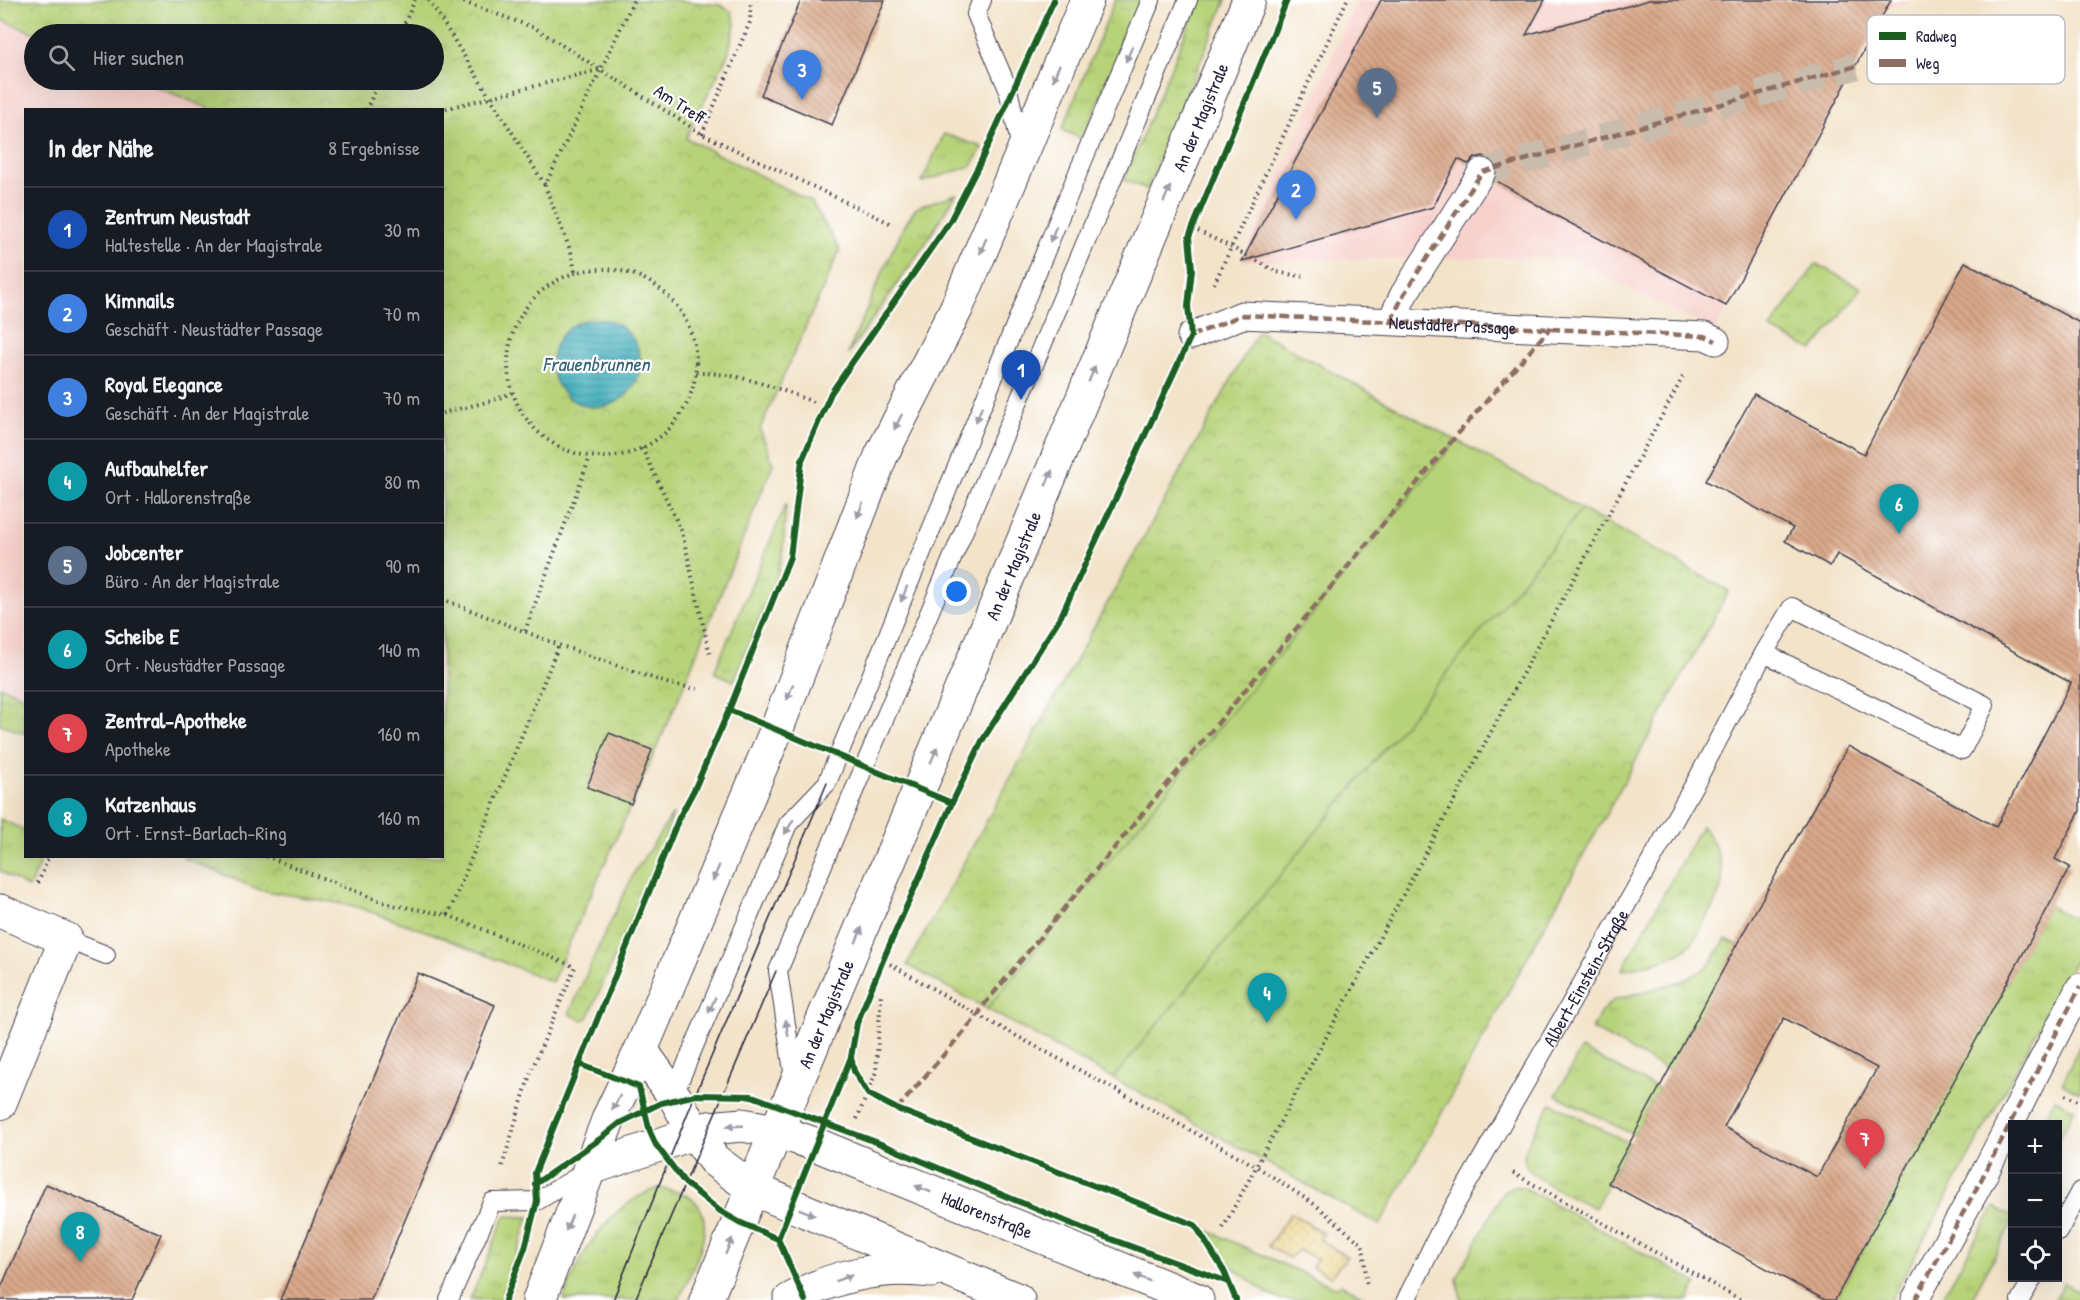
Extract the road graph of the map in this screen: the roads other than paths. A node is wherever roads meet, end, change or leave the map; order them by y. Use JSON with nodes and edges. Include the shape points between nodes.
{"nodes":[{"id":1,"x":982,"y":0,"type":"edge"},
{"id":2,"x":1087,"y":0,"type":"edge"},
{"id":3,"x":1151,"y":0,"type":"edge"},
{"id":4,"x":1188,"y":0,"type":"edge"},
{"id":5,"x":1249,"y":0,"type":"edge"},
{"id":6,"x":1022,"y":154,"type":"junction"},
{"id":7,"x":1482,"y":172,"type":"tunnel mouth"},
{"id":8,"x":1097,"y":219,"type":"junction"},
{"id":9,"x":1391,"y":321,"type":"junction"},
{"id":10,"x":1191,"y":336,"type":"road end"},
{"id":11,"x":1710,"y":338,"type":"road end"},
{"id":12,"x":1764,"y":653,"type":"junction"},
{"id":13,"x":0,"y":910,"type":"edge"},
{"id":14,"x":66,"y":939,"type":"junction"},
{"id":15,"x":106,"y":955,"type":"dead end"},
{"id":16,"x":776,"y":970,"type":"dead end"},
{"id":17,"x":2080,"y":987,"type":"edge"},
{"id":18,"x":641,"y":1050,"type":"junction"},
{"id":19,"x":796,"y":1086,"type":"junction"},
{"id":20,"x":673,"y":1095,"type":"junction"},
{"id":21,"x":0,"y":1103,"type":"edge"},
{"id":22,"x":777,"y":1131,"type":"junction"},
{"id":23,"x":694,"y":1132,"type":"junction"},
{"id":24,"x":591,"y":1168,"type":"junction"},
{"id":25,"x":753,"y":1189,"type":"junction"},
{"id":26,"x":2080,"y":1191,"type":"edge"},
{"id":27,"x":2060,"y":1228,"type":"edge"},
{"id":28,"x":956,"y":1274,"type":"junction"},
{"id":29,"x":2031,"y":1282,"type":"edge"},
{"id":30,"x":449,"y":1300,"type":"edge"},
{"id":31,"x":539,"y":1300,"type":"edge"},
{"id":32,"x":706,"y":1300,"type":"edge"},
{"id":33,"x":790,"y":1300,"type":"edge"},
{"id":34,"x":1018,"y":1300,"type":"edge"},
{"id":35,"x":1197,"y":1300,"type":"edge"},
{"id":36,"x":1406,"y":1300,"type":"edge"},
{"id":37,"x":1915,"y":1300,"type":"edge"},
{"id":38,"x":2020,"y":1300,"type":"edge"}],
"edges":[{"from":1,"to":6,"type":"lane","via":[[976,14],[1008,89]]},
{"from":2,"to":6,"type":"main road","one_way":true},
{"from":3,"to":20,"type":"lane","one_way":true,"via":[[827,783],[788,824]]},
{"from":4,"to":8,"type":"lane"},
{"from":19,"to":5,"type":"main road","name":"An der Magistrale","one_way":true},
{"from":6,"to":18,"type":"main road","one_way":true,"via":[[957,307],[881,456],[776,731]]},
{"from":7,"to":9,"type":"street"},
{"from":8,"to":16,"type":"lane"},
{"from":19,"to":8,"type":"lane","one_way":true,"via":[[778,971]]},
{"from":9,"to":10,"type":"street","name":"Neustädter Passage","via":[[1242,315]]},
{"from":9,"to":11,"type":"street","name":"Neustädter Passage"},
{"from":12,"to":12,"type":"lane","name":"Albert-Einstein-Straße","via":[[1962,750],[1985,705],[1792,607]]},
{"from":12,"to":36,"type":"lane","name":"Albert-Einstein-Straße","via":[[1699,776],[1439,1233]]},
{"from":13,"to":14,"type":"main road"},
{"from":14,"to":15,"type":"lane"},
{"from":14,"to":21,"type":"main road"},
{"from":17,"to":37,"type":"street"},
{"from":18,"to":20,"type":"main road"},
{"from":18,"to":24,"type":"main road","one_way":true,"via":[[610,1115]]},
{"from":19,"to":22,"type":"main road","name":"An der Magistrale"},
{"from":20,"to":23,"type":"main road"},
{"from":22,"to":23,"type":"main road","one_way":true,"via":[[742,1125]]},
{"from":22,"to":25,"type":"main road","name":"An der Magistrale"},
{"from":35,"to":22,"type":"main road","name":"Hallorenstraße","one_way":true},
{"from":23,"to":24,"type":"main road"},
{"from":23,"to":25,"type":"main road","via":[[714,1160]]},
{"from":24,"to":30,"type":"lane","via":[[537,1201],[492,1202]]},
{"from":24,"to":31,"type":"main road","one_way":true},
{"from":25,"to":28,"type":"main road","one_way":true},
{"from":32,"to":25,"type":"main road","name":"An der Magistrale","one_way":true},
{"from":26,"to":27,"type":"lane"},
{"from":33,"to":28,"type":"main road","one_way":true,"via":[[860,1272],[905,1268]]},
{"from":28,"to":34,"type":"main road"},
{"from":29,"to":38,"type":"lane"}]}
